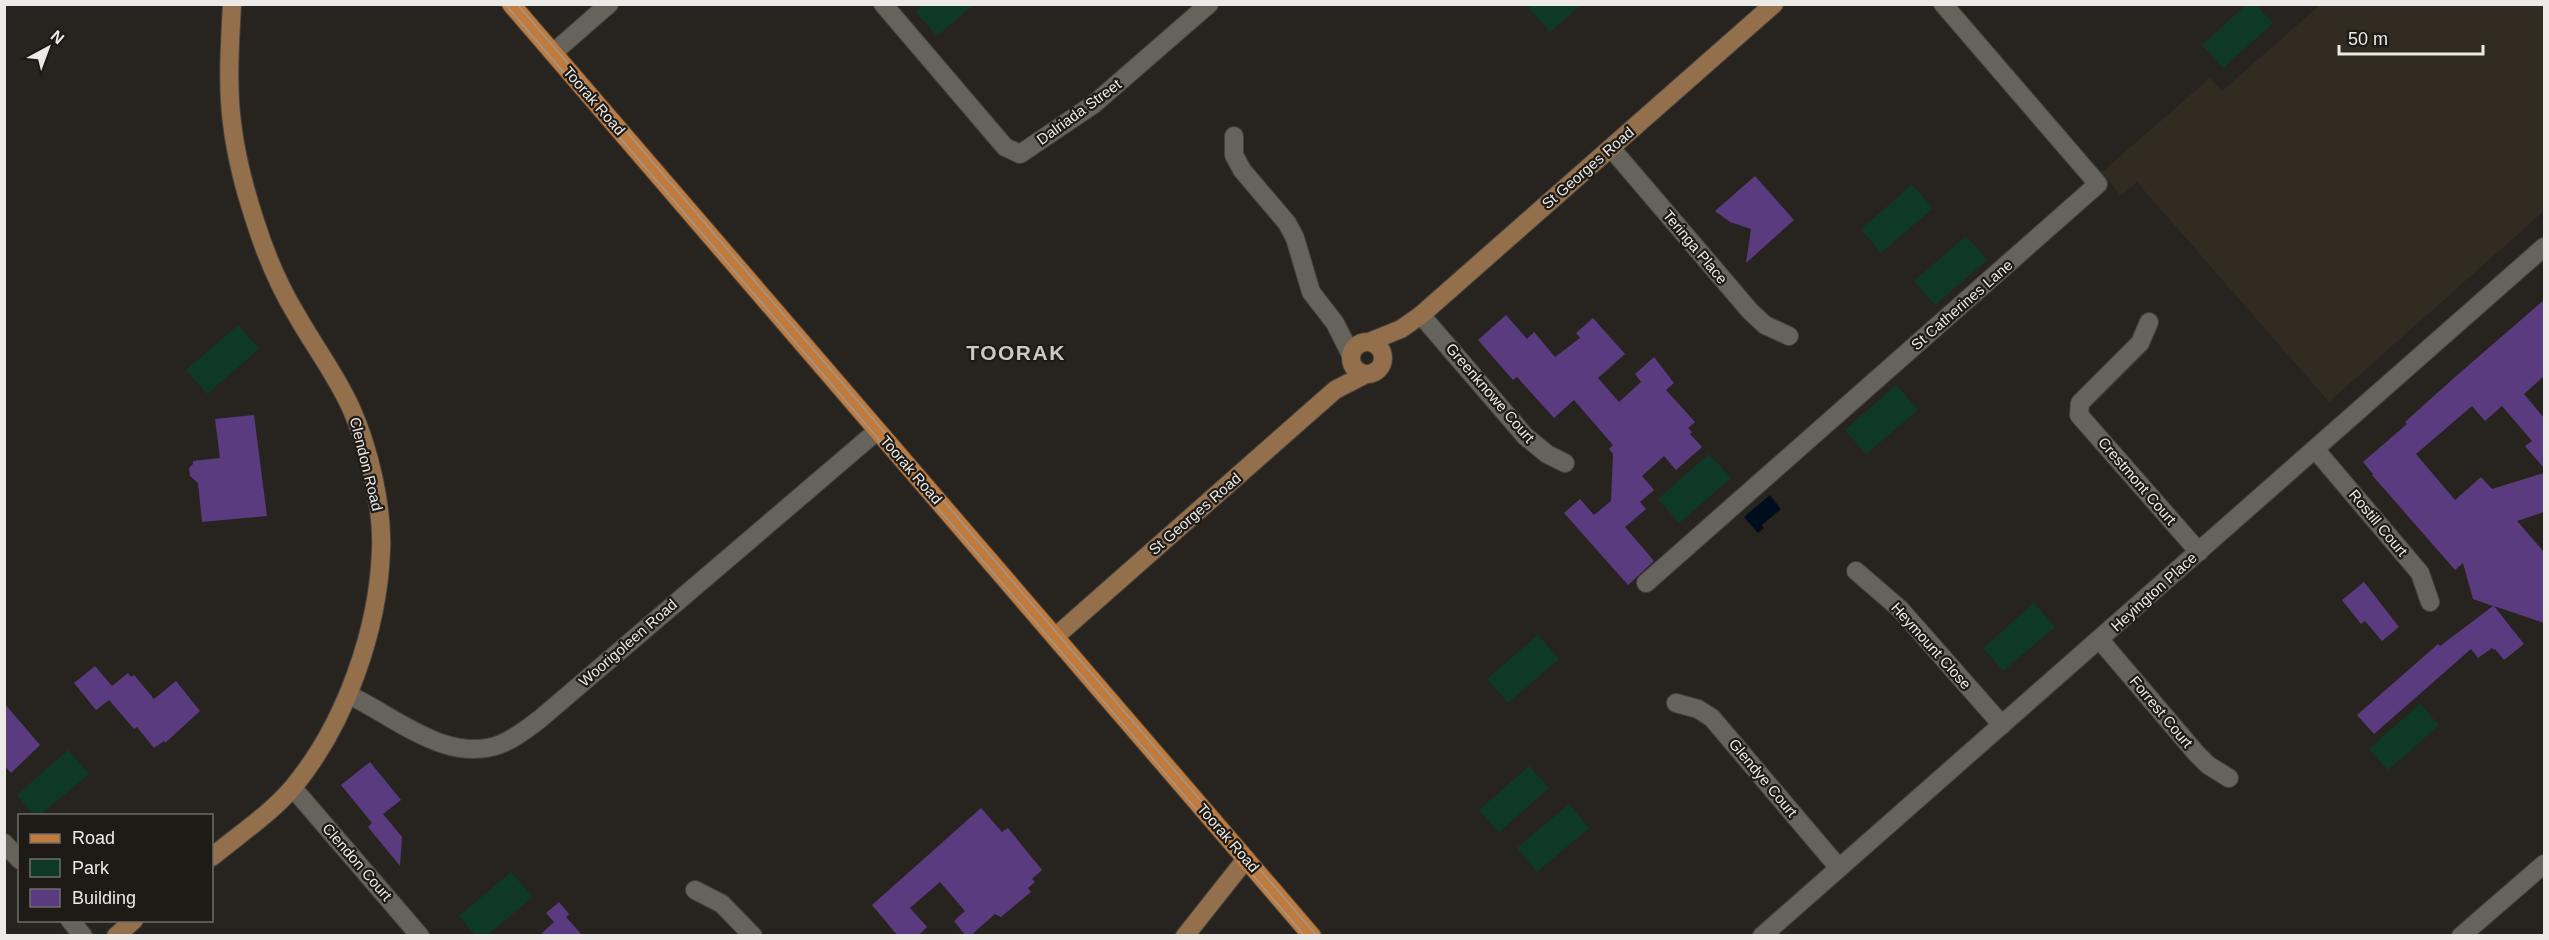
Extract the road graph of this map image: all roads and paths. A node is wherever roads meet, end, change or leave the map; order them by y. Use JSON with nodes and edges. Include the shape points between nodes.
{"nodes":[{"id":1,"x":232,"y":4,"type":"edge"},
{"id":2,"x":511,"y":4,"type":"edge"},
{"id":3,"x":609,"y":4,"type":"edge"},
{"id":4,"x":883,"y":4,"type":"edge"},
{"id":5,"x":1209,"y":4,"type":"edge"},
{"id":6,"x":1774,"y":4,"type":"edge"},
{"id":7,"x":1943,"y":4,"type":"edge"},
{"id":8,"x":553,"y":53,"type":"junction"},
{"id":9,"x":1234,"y":136,"type":"dead end"},
{"id":10,"x":1611,"y":148,"type":"junction"},
{"id":11,"x":2544,"y":247,"type":"edge"},
{"id":12,"x":1421,"y":315,"type":"junction"},
{"id":13,"x":2149,"y":322,"type":"dead end"},
{"id":14,"x":1335,"y":323,"type":"junction"},
{"id":15,"x":1401,"y":329,"type":"junction"},
{"id":16,"x":1789,"y":336,"type":"dead end"},
{"id":17,"x":1367,"y":342,"type":"junction"},
{"id":18,"x":1351,"y":357,"type":"junction"},
{"id":19,"x":1383,"y":359,"type":"junction"},
{"id":20,"x":1366,"y":374,"type":"junction"},
{"id":21,"x":1335,"y":390,"type":"junction"},
{"id":22,"x":877,"y":431,"type":"junction"},
{"id":23,"x":2315,"y":449,"type":"junction"},
{"id":24,"x":1565,"y":463,"type":"dead end"},
{"id":25,"x":2199,"y":552,"type":"junction"},
{"id":26,"x":1856,"y":571,"type":"dead end"},
{"id":27,"x":1646,"y":582,"type":"dead end"},
{"id":28,"x":2430,"y":602,"type":"dead end"},
{"id":29,"x":1055,"y":637,"type":"junction"},
{"id":30,"x":2100,"y":640,"type":"junction"},
{"id":31,"x":348,"y":695,"type":"junction"},
{"id":32,"x":1676,"y":703,"type":"dead end"},
{"id":33,"x":2002,"y":725,"type":"junction"},
{"id":34,"x":2229,"y":778,"type":"dead end"},
{"id":35,"x":293,"y":788,"type":"junction"},
{"id":36,"x":4,"y":843,"type":"edge"},
{"id":37,"x":213,"y":856,"type":"edge"},
{"id":38,"x":18,"y":858,"type":"edge"},
{"id":39,"x":1246,"y":860,"type":"junction"},
{"id":40,"x":2544,"y":864,"type":"edge"},
{"id":41,"x":1839,"y":868,"type":"junction"},
{"id":42,"x":695,"y":890,"type":"dead end"},
{"id":43,"x":71,"y":922,"type":"edge"},
{"id":44,"x":133,"y":922,"type":"edge"},
{"id":45,"x":2481,"y":929,"type":"edge"},
{"id":46,"x":83,"y":936,"type":"edge"},
{"id":47,"x":116,"y":936,"type":"edge"},
{"id":48,"x":420,"y":936,"type":"edge"},
{"id":49,"x":753,"y":936,"type":"edge"},
{"id":50,"x":1185,"y":936,"type":"edge"},
{"id":51,"x":1312,"y":936,"type":"edge"},
{"id":52,"x":1762,"y":936,"type":"edge"},
{"id":53,"x":2462,"y":936,"type":"edge"}],
"edges":[{"from":1,"to":31,"type":"street","name":"Clendon Road","via":[[232,122],[246,192],[282,290],[351,409],[378,506],[382,550],[376,593]]},
{"from":2,"to":8,"type":"main road","name":"Toorak Road"},
{"from":3,"to":8,"type":"street"},
{"from":4,"to":5,"type":"street","name":"Dalriada Street","via":[[1005,147],[1020,154],[1094,104]]},
{"from":6,"to":10,"type":"street","name":"St Georges Road"},
{"from":7,"to":27,"type":"street","name":"St Catherines Lane","via":[[2098,184]]},
{"from":8,"to":22,"type":"main road","name":"Toorak Road"},
{"from":9,"to":14,"type":"street","via":[[1234,155],[1242,170],[1287,223],[1311,292]]},
{"from":10,"to":12,"type":"street","name":"St Georges Road"},
{"from":10,"to":16,"type":"street","name":"Teringa Place","via":[[1750,311],[1765,325]]},
{"from":11,"to":23,"type":"street","name":"Heyington Place"},
{"from":12,"to":15,"type":"street","name":"St Georges Road"},
{"from":12,"to":24,"type":"street","name":"Greenknowe Court","via":[[1525,436]]},
{"from":13,"to":25,"type":"street","name":"Crestmont Court","via":[[2140,343],[2070,407]]},
{"from":14,"to":17,"type":"street"},
{"from":14,"to":18,"type":"street"},
{"from":15,"to":17,"type":"street","name":"St Georges Road"},
{"from":15,"to":19,"type":"street","name":"St Georges Road"},
{"from":17,"to":18,"type":"street","via":[[1354,348]]},
{"from":17,"to":19,"type":"street","via":[[1380,350]]},
{"from":18,"to":20,"type":"street","via":[[1356,369]]},
{"from":18,"to":21,"type":"street","name":"St Georges Road"},
{"from":19,"to":20,"type":"street","via":[[1376,371]]},
{"from":20,"to":21,"type":"street","name":"St Georges Road"},
{"from":21,"to":29,"type":"street","name":"St Georges Road"},
{"from":22,"to":29,"type":"main road","name":"Toorak Road"},
{"from":22,"to":31,"type":"street","name":"Woorigoleen Road","via":[[540,718],[500,744],[477,749],[435,741]]},
{"from":23,"to":25,"type":"street","name":"Heyington Place"},
{"from":23,"to":28,"type":"street","name":"Rostill Court","via":[[2420,573]]},
{"from":25,"to":30,"type":"street","name":"Heyington Place"},
{"from":26,"to":33,"type":"street","name":"Heymount Close","via":[[1900,609]]},
{"from":29,"to":39,"type":"main road","name":"Toorak Road"},
{"from":30,"to":33,"type":"street","name":"Heyington Place"},
{"from":30,"to":34,"type":"street","name":"Forrest Court","via":[[2196,753]]},
{"from":31,"to":35,"type":"street","name":"Clendon Road","via":[[316,756]]},
{"from":32,"to":41,"type":"street","name":"Glendye Court","via":[[1712,718]]},
{"from":33,"to":41,"type":"street","name":"Heyington Place"},
{"from":35,"to":37,"type":"street","name":"Clendon Road"},
{"from":35,"to":48,"type":"street","name":"Clendon Court"},
{"from":36,"to":38,"type":"street"},
{"from":39,"to":50,"type":"street"},
{"from":39,"to":51,"type":"main road","name":"Toorak Road"},
{"from":40,"to":45,"type":"street"},
{"from":41,"to":52,"type":"street","name":"Heyington Place"},
{"from":42,"to":49,"type":"street","via":[[722,904]]},
{"from":43,"to":46,"type":"street"},
{"from":44,"to":47,"type":"street"},
{"from":45,"to":53,"type":"street"}]}
